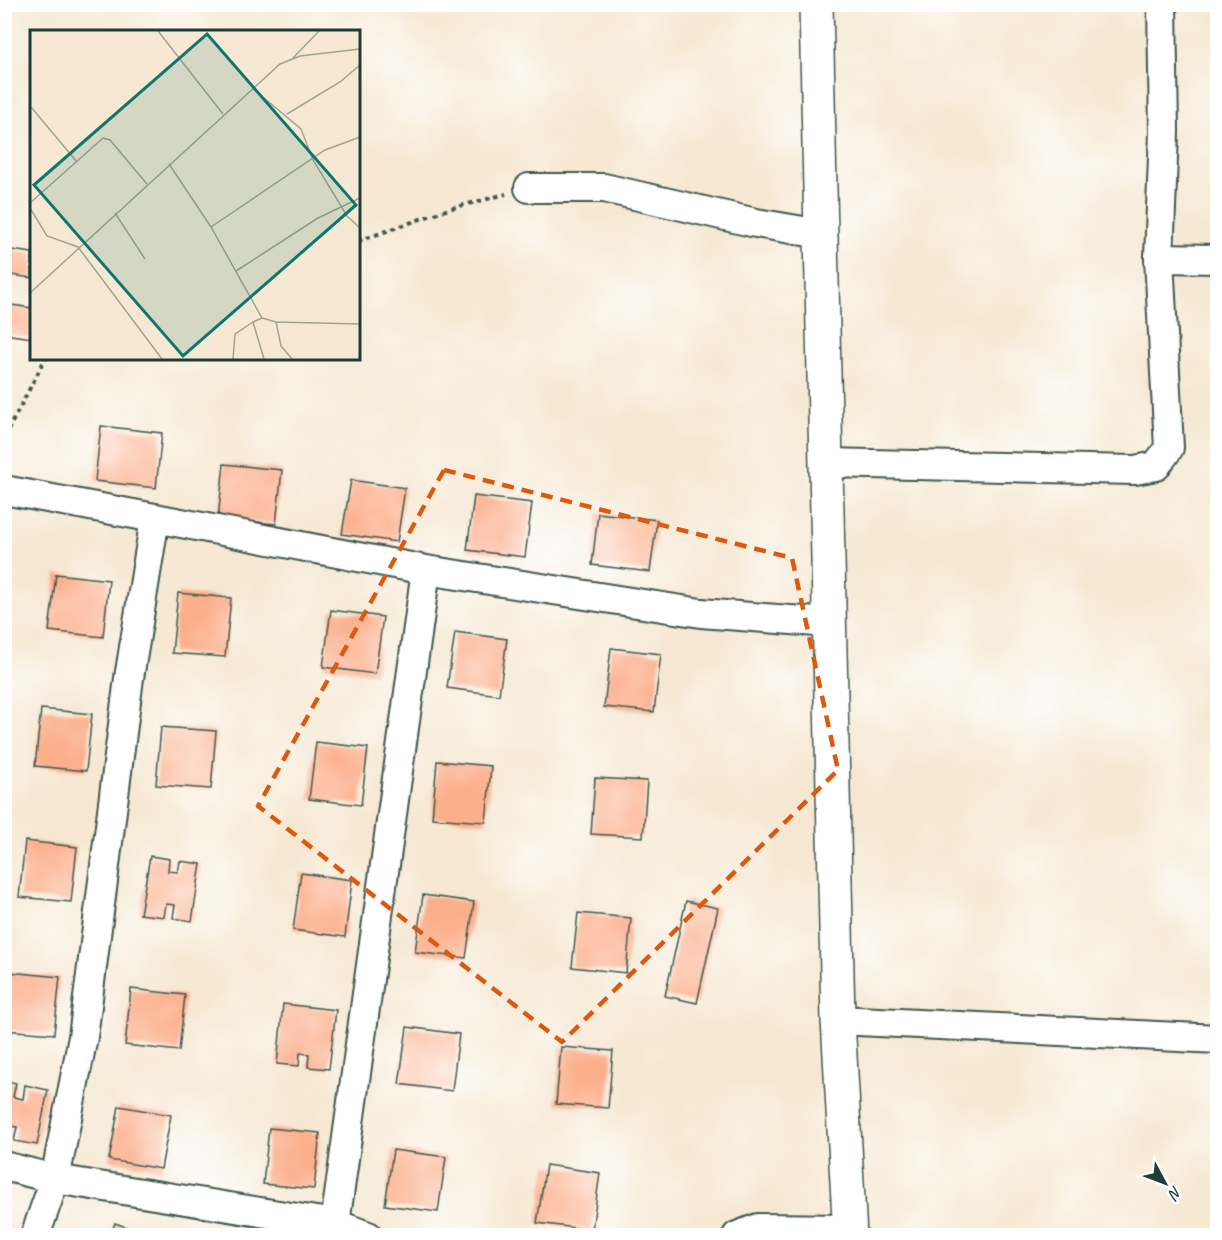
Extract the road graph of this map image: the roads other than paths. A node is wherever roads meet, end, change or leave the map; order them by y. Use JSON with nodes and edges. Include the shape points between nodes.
{"nodes":[{"id":1,"x":816,"y":4,"type":"edge"},
{"id":2,"x":1162,"y":4,"type":"edge"},
{"id":3,"x":529,"y":188,"type":"road end"},
{"id":4,"x":821,"y":234,"type":"junction"},
{"id":5,"x":1159,"y":258,"type":"junction"},
{"id":6,"x":1218,"y":259,"type":"edge"},
{"id":7,"x":826,"y":463,"type":"junction"},
{"id":8,"x":4,"y":490,"type":"edge"},
{"id":9,"x":155,"y":518,"type":"junction"},
{"id":10,"x":426,"y":570,"type":"junction"},
{"id":11,"x":830,"y":623,"type":"junction"},
{"id":12,"x":838,"y":1020,"type":"junction"},
{"id":13,"x":1218,"y":1039,"type":"edge"},
{"id":14,"x":4,"y":1166,"type":"edge"},
{"id":15,"x":55,"y":1179,"type":"junction"},
{"id":16,"x":335,"y":1230,"type":"edge"},
{"id":17,"x":850,"y":1232,"type":"edge"},
{"id":18,"x":35,"y":1236,"type":"edge"},
{"id":19,"x":368,"y":1236,"type":"edge"},
{"id":20,"x":737,"y":1236,"type":"edge"}],
"edges":[{"from":1,"to":4,"type":"highway"},
{"from":2,"to":5,"type":"street","via":[[1164,132]]},
{"from":3,"to":4,"type":"street","via":[[604,188]]},
{"from":4,"to":7,"type":"highway"},
{"from":5,"to":6,"type":"street"},
{"from":5,"to":7,"type":"street","via":[[1168,448],[1155,466],[1135,470]]},
{"from":7,"to":11,"type":"highway"},
{"from":8,"to":9,"type":"street"},
{"from":9,"to":10,"type":"street"},
{"from":9,"to":15,"type":"street","via":[[129,678],[83,1037]]},
{"from":10,"to":11,"type":"street","via":[[700,613]]},
{"from":10,"to":16,"type":"street"},
{"from":11,"to":12,"type":"highway"},
{"from":12,"to":13,"type":"street"},
{"from":12,"to":17,"type":"highway"},
{"from":14,"to":15,"type":"street"},
{"from":15,"to":16,"type":"street"},
{"from":15,"to":18,"type":"street"},
{"from":16,"to":19,"type":"street"},
{"from":17,"to":20,"type":"street","via":[[758,1228]]}]}
